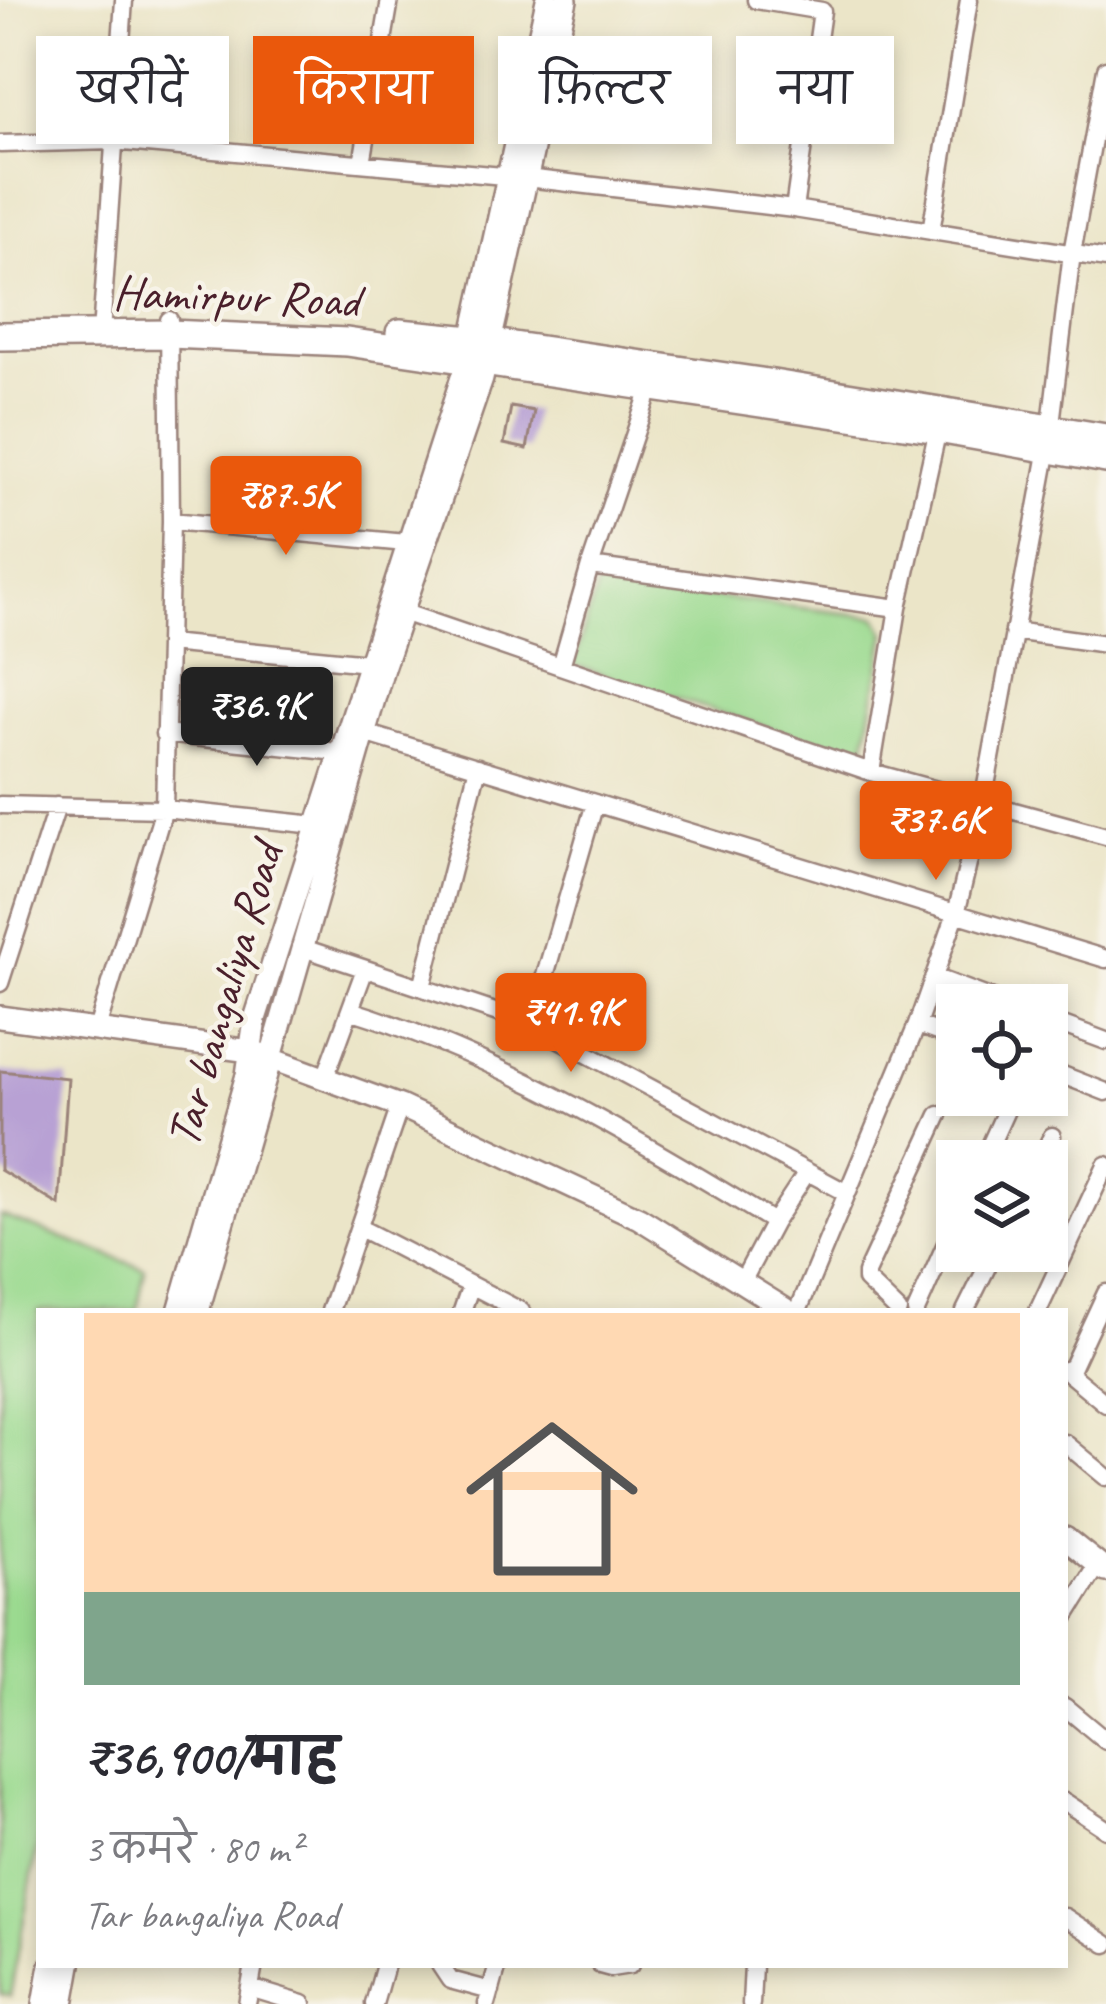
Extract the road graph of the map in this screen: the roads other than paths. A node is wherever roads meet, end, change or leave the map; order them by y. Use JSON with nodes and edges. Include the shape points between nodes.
{"nodes":[{"id":1,"x":124,"y":0,"type":"edge"},
{"id":2,"x":390,"y":0,"type":"edge"},
{"id":3,"x":547,"y":0,"type":"edge"},
{"id":4,"x":566,"y":0,"type":"edge"},
{"id":5,"x":756,"y":0,"type":"edge"},
{"id":6,"x":969,"y":0,"type":"edge"},
{"id":7,"x":823,"y":5,"type":"edge"},
{"id":8,"x":121,"y":36,"type":"edge"},
{"id":9,"x":1106,"y":69,"type":"edge"},
{"id":10,"x":1104,"y":96,"type":"edge"},
{"id":11,"x":36,"y":143,"type":"edge"},
{"id":12,"x":0,"y":144,"type":"edge"},
{"id":13,"x":113,"y":144,"type":"edge"},
{"id":14,"x":147,"y":144,"type":"edge"},
{"id":15,"x":362,"y":163,"type":"junction"},
{"id":16,"x":517,"y":177,"type":"junction"},
{"id":17,"x":794,"y":209,"type":"junction"},
{"id":18,"x":932,"y":231,"type":"junction"},
{"id":19,"x":1072,"y":253,"type":"junction"},
{"id":20,"x":1106,"y":260,"type":"edge"},
{"id":21,"x":0,"y":322,"type":"edge"},
{"id":22,"x":100,"y":326,"type":"junction"},
{"id":23,"x":169,"y":327,"type":"junction"},
{"id":24,"x":0,"y":337,"type":"edge"},
{"id":25,"x":478,"y":352,"type":"junction"},
{"id":26,"x":651,"y":386,"type":"junction"},
{"id":27,"x":938,"y":429,"type":"junction"},
{"id":28,"x":1050,"y":438,"type":"junction"},
{"id":29,"x":1106,"y":438,"type":"edge"},
{"id":30,"x":1106,"y":459,"type":"edge"},
{"id":31,"x":171,"y":521,"type":"junction"},
{"id":32,"x":406,"y":543,"type":"junction"},
{"id":33,"x":590,"y":566,"type":"junction"},
{"id":34,"x":405,"y":576,"type":"junction"},
{"id":35,"x":898,"y":608,"type":"junction"},
{"id":36,"x":402,"y":612,"type":"junction"},
{"id":37,"x":1013,"y":631,"type":"junction"},
{"id":38,"x":168,"y":643,"type":"junction"},
{"id":39,"x":1106,"y":644,"type":"edge"},
{"id":40,"x":368,"y":663,"type":"junction"},
{"id":41,"x":561,"y":666,"type":"junction"},
{"id":42,"x":356,"y":729,"type":"junction"},
{"id":43,"x":164,"y":734,"type":"junction"},
{"id":44,"x":348,"y":753,"type":"junction"},
{"id":45,"x":478,"y":767,"type":"junction"},
{"id":46,"x":872,"y":772,"type":"junction"},
{"id":47,"x":595,"y":802,"type":"junction"},
{"id":48,"x":983,"y":802,"type":"junction"},
{"id":49,"x":0,"y":805,"type":"edge"},
{"id":50,"x":57,"y":806,"type":"junction"},
{"id":51,"x":164,"y":809,"type":"junction"},
{"id":52,"x":316,"y":825,"type":"junction"},
{"id":53,"x":1106,"y":836,"type":"edge"},
{"id":54,"x":956,"y":914,"type":"junction"},
{"id":55,"x":300,"y":947,"type":"junction"},
{"id":56,"x":1106,"y":959,"type":"edge"},
{"id":57,"x":365,"y":969,"type":"junction"},
{"id":58,"x":934,"y":977,"type":"junction"},
{"id":59,"x":0,"y":983,"type":"edge"},
{"id":60,"x":953,"y":984,"type":"edge"},
{"id":61,"x":422,"y":987,"type":"junction"},
{"id":62,"x":350,"y":1010,"type":"junction"},
{"id":63,"x":0,"y":1017,"type":"edge"},
{"id":64,"x":531,"y":1024,"type":"junction"},
{"id":65,"x":917,"y":1025,"type":"junction"},
{"id":66,"x":1068,"y":1027,"type":"edge"},
{"id":67,"x":97,"y":1029,"type":"junction"},
{"id":68,"x":936,"y":1032,"type":"edge"},
{"id":69,"x":1106,"y":1041,"type":"edge"},
{"id":70,"x":260,"y":1054,"type":"junction"},
{"id":71,"x":325,"y":1078,"type":"junction"},
{"id":72,"x":1068,"y":1078,"type":"edge"},
{"id":73,"x":1106,"y":1092,"type":"edge"},
{"id":74,"x":400,"y":1106,"type":"junction"},
{"id":75,"x":939,"y":1116,"type":"edge"},
{"id":76,"x":1052,"y":1136,"type":"dead end"},
{"id":77,"x":1050,"y":1140,"type":"edge"},
{"id":78,"x":1106,"y":1165,"type":"edge"},
{"id":79,"x":808,"y":1172,"type":"junction"},
{"id":80,"x":847,"y":1193,"type":"junction"},
{"id":81,"x":774,"y":1222,"type":"junction"},
{"id":82,"x":360,"y":1228,"type":"junction"},
{"id":83,"x":936,"y":1266,"type":"edge"},
{"id":84,"x":984,"y":1272,"type":"edge"},
{"id":85,"x":742,"y":1282,"type":"junction"},
{"id":86,"x":471,"y":1286,"type":"junction"},
{"id":87,"x":1106,"y":1293,"type":"edge"},
{"id":88,"x":180,"y":1308,"type":"edge"},
{"id":89,"x":199,"y":1308,"type":"edge"},
{"id":90,"x":332,"y":1308,"type":"edge"},
{"id":91,"x":462,"y":1308,"type":"edge"},
{"id":92,"x":515,"y":1308,"type":"edge"},
{"id":93,"x":783,"y":1308,"type":"edge"},
{"id":94,"x":799,"y":1308,"type":"edge"},
{"id":95,"x":895,"y":1308,"type":"edge"},
{"id":96,"x":917,"y":1308,"type":"edge"},
{"id":97,"x":966,"y":1308,"type":"edge"},
{"id":98,"x":1039,"y":1308,"type":"edge"},
{"id":99,"x":1068,"y":1369,"type":"edge"},
{"id":100,"x":1068,"y":1372,"type":"edge"},
{"id":101,"x":1106,"y":1404,"type":"edge"},
{"id":102,"x":1068,"y":1445,"type":"edge"},
{"id":103,"x":1106,"y":1478,"type":"edge"},
{"id":104,"x":1068,"y":1540,"type":"edge"},
{"id":105,"x":1102,"y":1568,"type":"edge"},
{"id":106,"x":1068,"y":1614,"type":"edge"},
{"id":107,"x":1068,"y":1709,"type":"edge"},
{"id":108,"x":1106,"y":1741,"type":"edge"},
{"id":109,"x":1068,"y":1804,"type":"edge"},
{"id":110,"x":1106,"y":1829,"type":"edge"},
{"id":111,"x":1068,"y":1919,"type":"edge"},
{"id":112,"x":1106,"y":1944,"type":"edge"},
{"id":113,"x":50,"y":1968,"type":"edge"},
{"id":114,"x":69,"y":1968,"type":"edge"},
{"id":115,"x":384,"y":1968,"type":"edge"},
{"id":116,"x":442,"y":1968,"type":"edge"},
{"id":117,"x":497,"y":1968,"type":"edge"},
{"id":118,"x":753,"y":1968,"type":"edge"},
{"id":119,"x":249,"y":1996,"type":"edge"},
{"id":120,"x":489,"y":1997,"type":"edge"},
{"id":121,"x":44,"y":2004,"type":"edge"},
{"id":122,"x":63,"y":2004,"type":"edge"},
{"id":123,"x":303,"y":2004,"type":"edge"},
{"id":124,"x":374,"y":2004,"type":"edge"},
{"id":125,"x":751,"y":2004,"type":"edge"}],
"edges":[{"from":1,"to":8,"type":"street"},
{"from":2,"to":15,"type":"street"},
{"from":3,"to":16,"type":"street"},
{"from":4,"to":16,"type":"street"},
{"from":5,"to":7,"type":"street"},
{"from":6,"to":18,"type":"street"},
{"from":7,"to":17,"type":"street"},
{"from":9,"to":10,"type":"street"},
{"from":10,"to":19,"type":"street"},
{"from":11,"to":12,"type":"street"},
{"from":13,"to":22,"type":"street"},
{"from":14,"to":15,"type":"street"},
{"from":15,"to":16,"type":"street"},
{"from":16,"to":17,"type":"street"},
{"from":16,"to":25,"type":"street"},
{"from":17,"to":18,"type":"street"},
{"from":18,"to":19,"type":"street"},
{"from":19,"to":20,"type":"street"},
{"from":19,"to":28,"type":"street"},
{"from":21,"to":22,"type":"highway"},
{"from":22,"to":23,"type":"highway"},
{"from":22,"to":24,"type":"highway","name":"Hamirpur Road"},
{"from":23,"to":25,"type":"highway","via":[[280,324]]},
{"from":23,"to":31,"type":"street"},
{"from":25,"to":26,"type":"highway"},
{"from":25,"to":28,"type":"highway"},
{"from":25,"to":32,"type":"street","name":"Tar bangaliya Road"},
{"from":25,"to":34,"type":"street"},
{"from":26,"to":27,"type":"highway"},
{"from":26,"to":33,"type":"street"},
{"from":27,"to":28,"type":"highway"},
{"from":27,"to":35,"type":"street"},
{"from":28,"to":29,"type":"highway"},
{"from":28,"to":30,"type":"highway"},
{"from":28,"to":37,"type":"street"},
{"from":31,"to":32,"type":"street"},
{"from":31,"to":38,"type":"street"},
{"from":32,"to":34,"type":"street","name":"Tar bangaliya Road"},
{"from":33,"to":35,"type":"street"},
{"from":33,"to":41,"type":"street"},
{"from":34,"to":36,"type":"street"},
{"from":34,"to":40,"type":"street","name":"Tar bangaliya Road"},
{"from":35,"to":46,"type":"street"},
{"from":36,"to":41,"type":"street"},
{"from":36,"to":42,"type":"street"},
{"from":37,"to":39,"type":"street"},
{"from":37,"to":48,"type":"street"},
{"from":38,"to":40,"type":"street"},
{"from":38,"to":43,"type":"street"},
{"from":40,"to":42,"type":"street","name":"Tar bangaliya Road"},
{"from":41,"to":46,"type":"street"},
{"from":42,"to":44,"type":"street","name":"Tar bangaliya Road"},
{"from":42,"to":45,"type":"street"},
{"from":43,"to":44,"type":"street"},
{"from":43,"to":51,"type":"street"},
{"from":44,"to":52,"type":"street","name":"Tar bangaliya Road"},
{"from":44,"to":55,"type":"street","name":"Tar bangaliya Road"},
{"from":45,"to":47,"type":"street"},
{"from":45,"to":61,"type":"street"},
{"from":46,"to":48,"type":"street"},
{"from":47,"to":54,"type":"street"},
{"from":47,"to":64,"type":"street"},
{"from":48,"to":53,"type":"street"},
{"from":48,"to":54,"type":"street"},
{"from":49,"to":50,"type":"street"},
{"from":50,"to":51,"type":"street"},
{"from":50,"to":59,"type":"street"},
{"from":51,"to":52,"type":"street"},
{"from":51,"to":67,"type":"street"},
{"from":52,"to":70,"type":"street","name":"Tar bangaliya Road","via":[[255,1019]]},
{"from":54,"to":56,"type":"street"},
{"from":54,"to":58,"type":"street"},
{"from":55,"to":57,"type":"street"},
{"from":55,"to":70,"type":"street","name":"Tar bangaliya Road"},
{"from":57,"to":61,"type":"street"},
{"from":57,"to":62,"type":"street"},
{"from":58,"to":60,"type":"street"},
{"from":58,"to":65,"type":"street"},
{"from":61,"to":64,"type":"street"},
{"from":62,"to":71,"type":"street"},
{"from":62,"to":81,"type":"street","via":[[424,1034],[613,1124]]},
{"from":63,"to":67,"type":"street"},
{"from":64,"to":79,"type":"street"},
{"from":65,"to":68,"type":"street"},
{"from":65,"to":80,"type":"street"},
{"from":66,"to":69,"type":"street"},
{"from":67,"to":70,"type":"street"},
{"from":70,"to":71,"type":"street"},
{"from":70,"to":88,"type":"street","name":"Tar bangaliya Road"},
{"from":70,"to":89,"type":"street","name":"Tar bangaliya Road"},
{"from":71,"to":74,"type":"street"},
{"from":72,"to":73,"type":"street"},
{"from":74,"to":82,"type":"street"},
{"from":74,"to":85,"type":"street","via":[[639,1218]]},
{"from":75,"to":95,"type":"street","via":[[866,1273]]},
{"from":76,"to":77,"type":"street"},
{"from":78,"to":98,"type":"street"},
{"from":79,"to":80,"type":"street"},
{"from":79,"to":81,"type":"street"},
{"from":80,"to":94,"type":"street"},
{"from":81,"to":85,"type":"street"},
{"from":82,"to":86,"type":"street"},
{"from":82,"to":90,"type":"street"},
{"from":83,"to":96,"type":"street"},
{"from":84,"to":97,"type":"street"},
{"from":85,"to":93,"type":"street"},
{"from":86,"to":91,"type":"street"},
{"from":86,"to":92,"type":"street"},
{"from":87,"to":99,"type":"street"},
{"from":100,"to":101,"type":"street"},
{"from":102,"to":103,"type":"street"},
{"from":104,"to":105,"type":"street"},
{"from":105,"to":106,"type":"street"},
{"from":107,"to":108,"type":"street"},
{"from":109,"to":110,"type":"street"},
{"from":111,"to":112,"type":"street"},
{"from":113,"to":121,"type":"street"},
{"from":114,"to":122,"type":"street"},
{"from":115,"to":124,"type":"street"},
{"from":116,"to":120,"type":"street","via":[[450,1980]]},
{"from":117,"to":120,"type":"street"},
{"from":118,"to":125,"type":"street"},
{"from":119,"to":123,"type":"street"}]}
